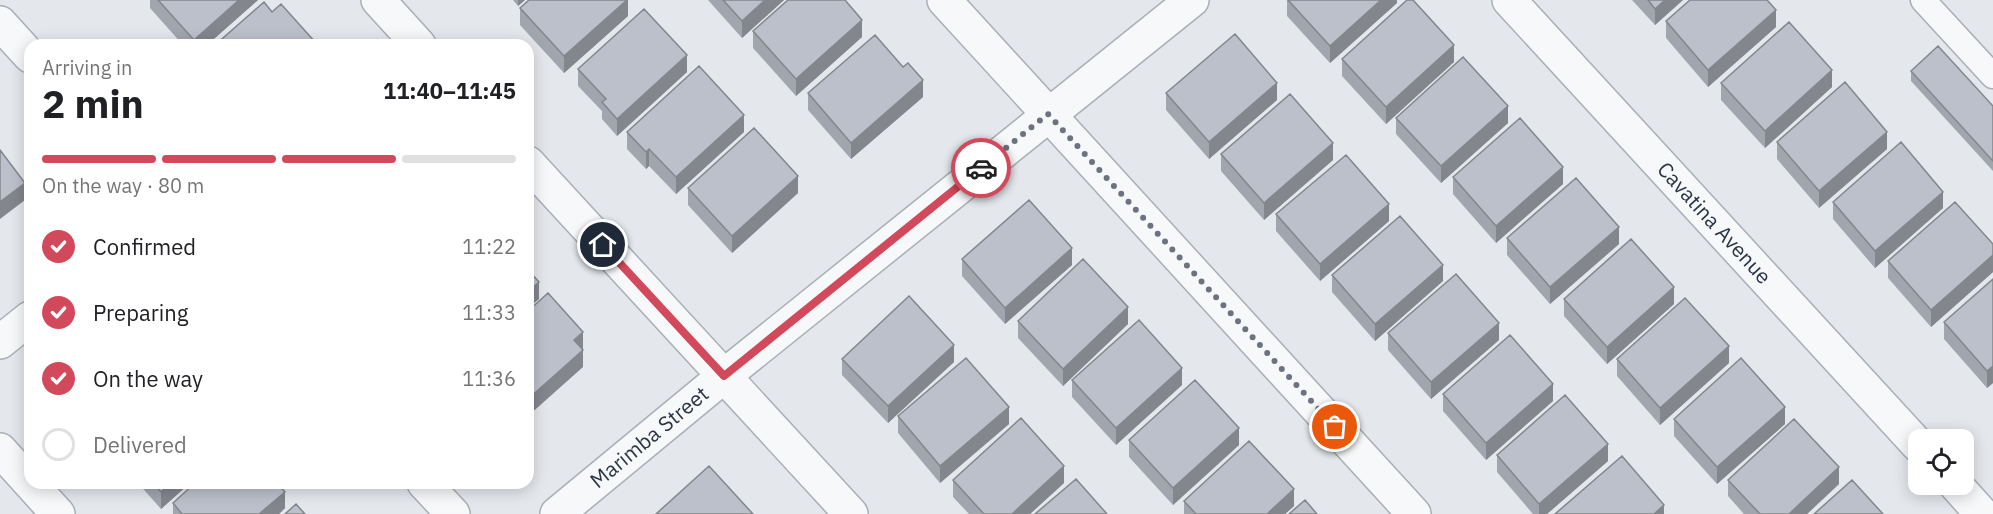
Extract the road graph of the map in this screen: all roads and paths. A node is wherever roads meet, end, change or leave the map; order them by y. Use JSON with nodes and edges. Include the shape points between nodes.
{"nodes":[{"id":1,"x":378,"y":0,"type":"edge"},
{"id":2,"x":944,"y":0,"type":"edge"},
{"id":3,"x":1192,"y":0,"type":"edge"},
{"id":4,"x":1509,"y":0,"type":"edge"},
{"id":5,"x":1923,"y":0,"type":"edge"},
{"id":6,"x":0,"y":23,"type":"edge"},
{"id":7,"x":414,"y":39,"type":"edge"},
{"id":8,"x":24,"y":49,"type":"edge"},
{"id":9,"x":1993,"y":76,"type":"edge"},
{"id":10,"x":1048,"y":114,"type":"junction"},
{"id":11,"x":534,"y":170,"type":"edge"},
{"id":12,"x":24,"y":323,"type":"edge"},
{"id":13,"x":0,"y":342,"type":"edge"},
{"id":14,"x":724,"y":376,"type":"junction"},
{"id":15,"x":1908,"y":434,"type":"edge"},
{"id":16,"x":0,"y":450,"type":"edge"},
{"id":17,"x":24,"y":476,"type":"edge"},
{"id":18,"x":35,"y":489,"type":"edge"},
{"id":19,"x":430,"y":489,"type":"edge"},
{"id":20,"x":1965,"y":495,"type":"edge"},
{"id":21,"x":58,"y":514,"type":"edge"},
{"id":22,"x":453,"y":514,"type":"edge"},
{"id":23,"x":557,"y":514,"type":"edge"},
{"id":24,"x":851,"y":514,"type":"edge"},
{"id":25,"x":1414,"y":514,"type":"edge"},
{"id":26,"x":1982,"y":514,"type":"edge"}],
"edges":[{"from":1,"to":7,"type":"street"},
{"from":2,"to":10,"type":"street"},
{"from":3,"to":10,"type":"street","name":"Marimba Street"},
{"from":4,"to":15,"type":"street","name":"Cavatina Avenue"},
{"from":5,"to":9,"type":"lane"},
{"from":6,"to":8,"type":"street"},
{"from":10,"to":14,"type":"street","name":"Marimba Street"},
{"from":10,"to":25,"type":"street"},
{"from":11,"to":14,"type":"street"},
{"from":12,"to":13,"type":"street"},
{"from":14,"to":23,"type":"street","name":"Marimba Street"},
{"from":14,"to":24,"type":"street"},
{"from":16,"to":17,"type":"street"},
{"from":18,"to":21,"type":"street"},
{"from":19,"to":22,"type":"street"},
{"from":20,"to":26,"type":"street"}]}
